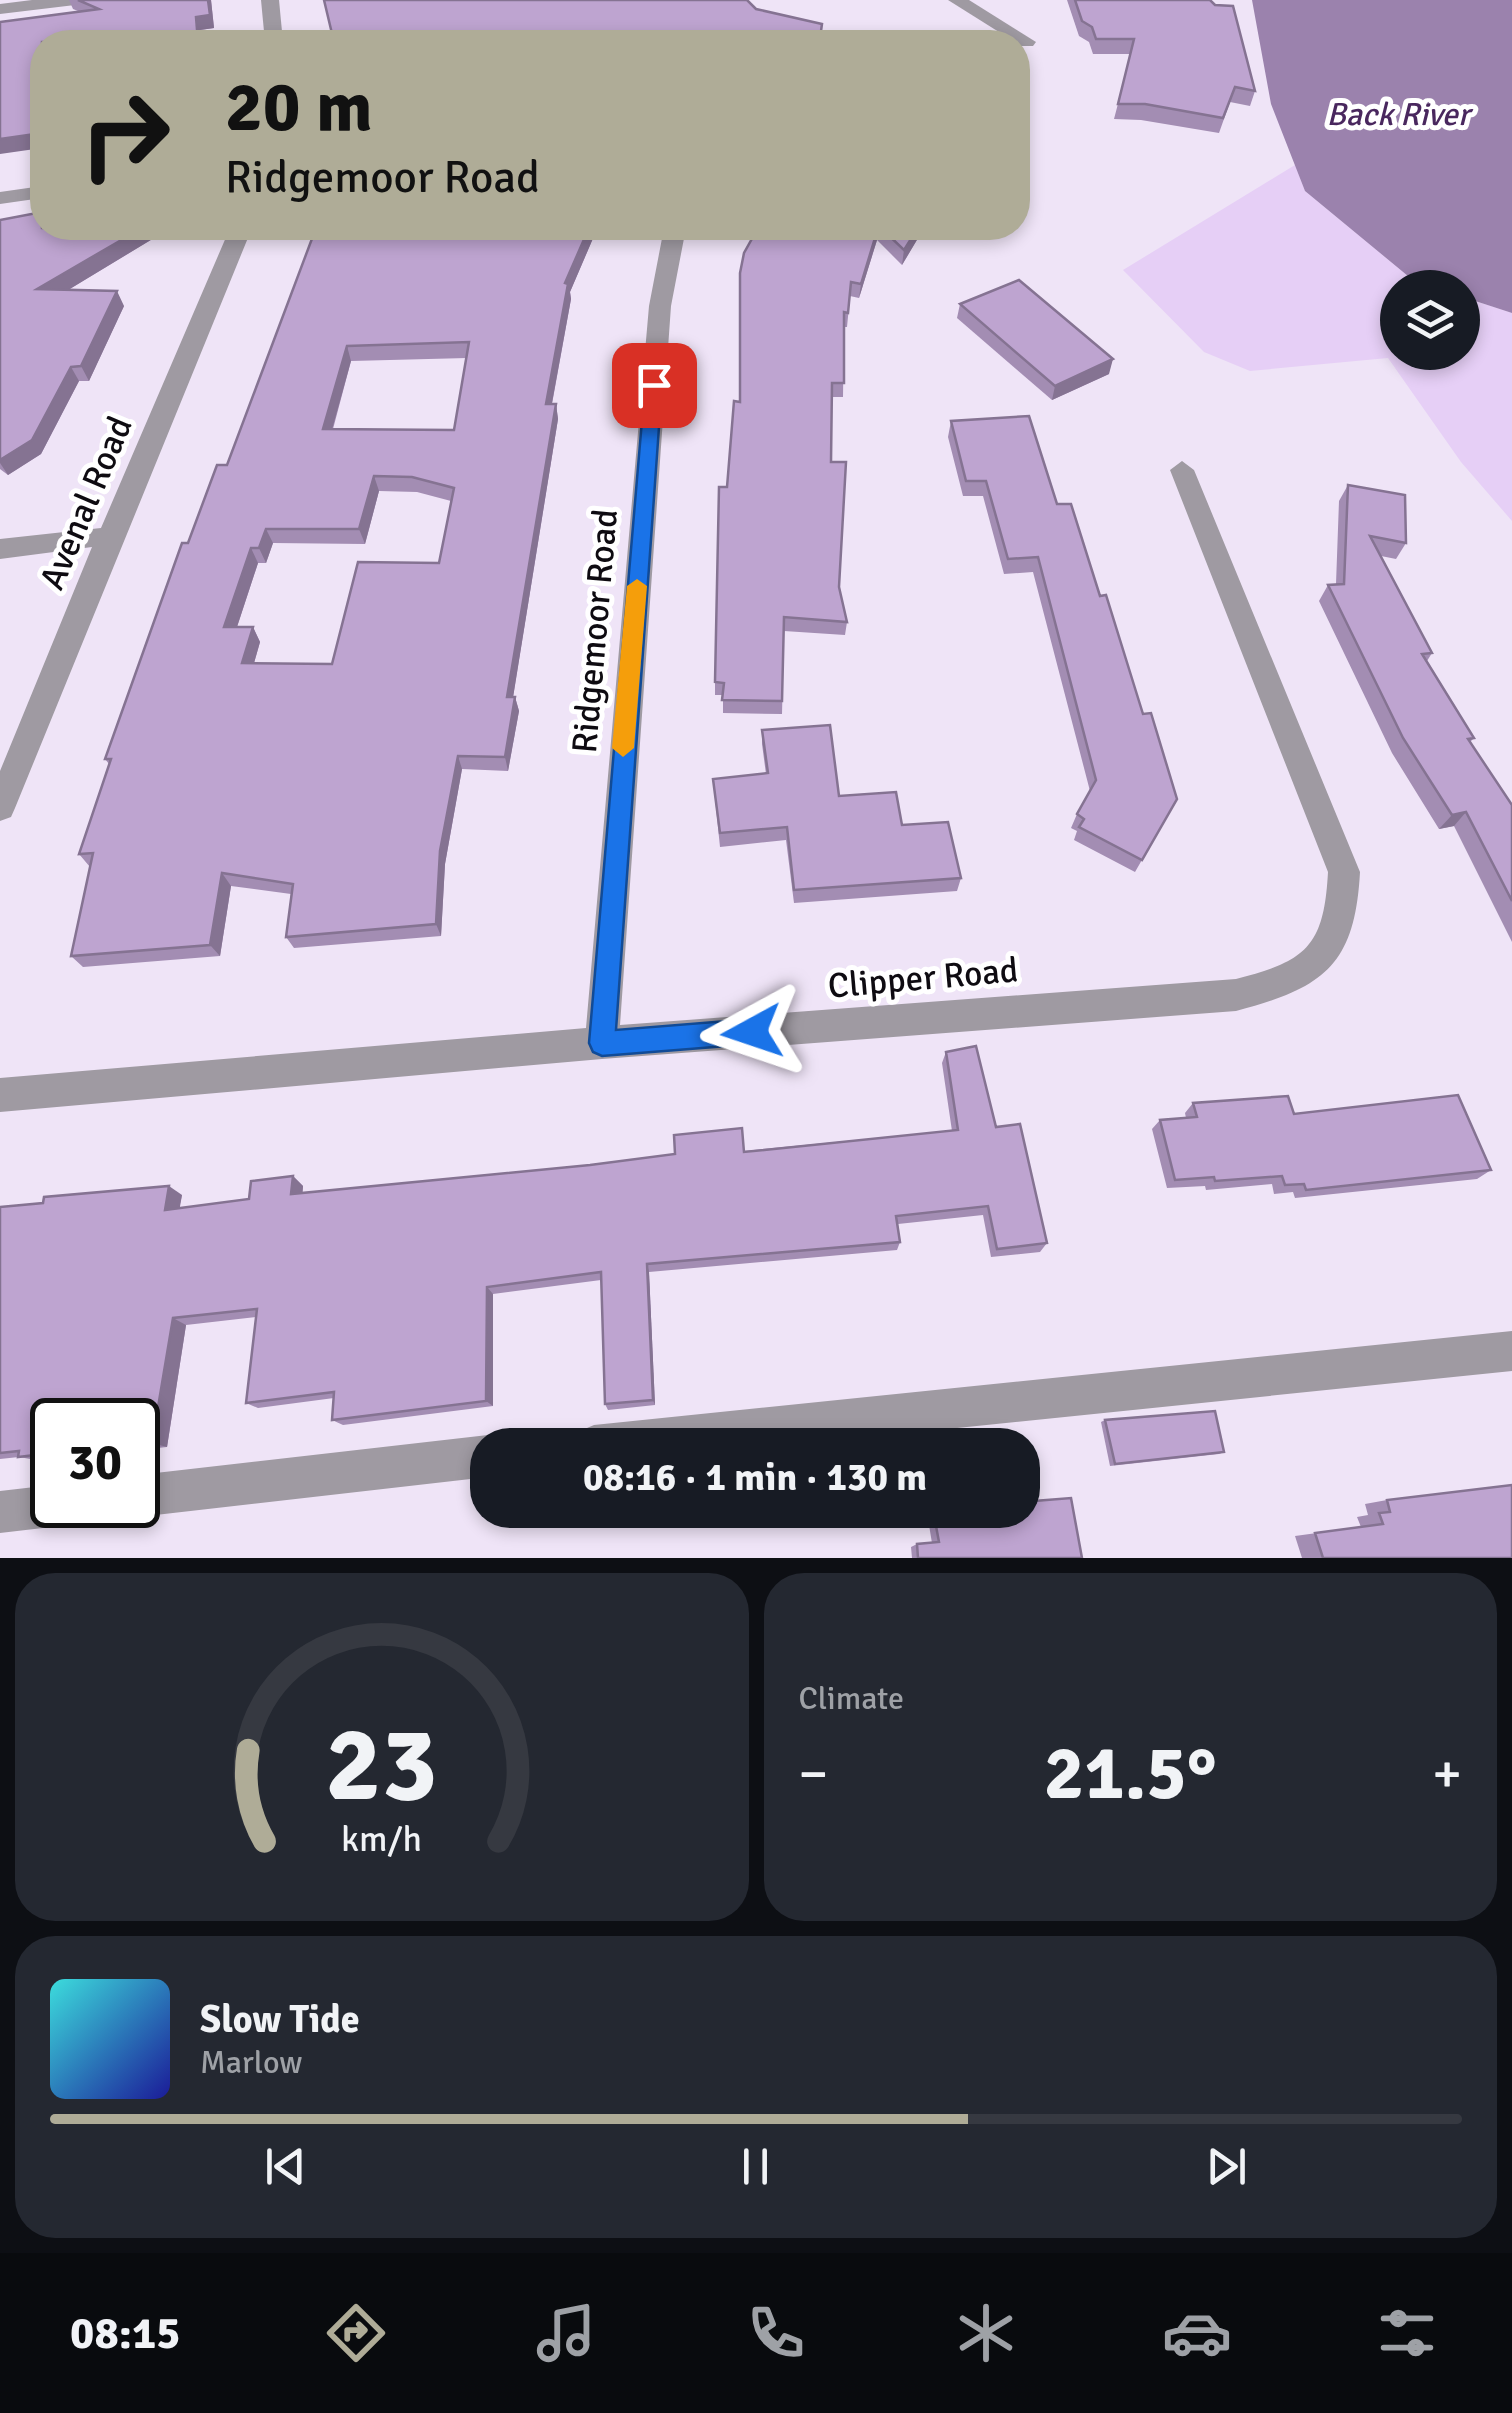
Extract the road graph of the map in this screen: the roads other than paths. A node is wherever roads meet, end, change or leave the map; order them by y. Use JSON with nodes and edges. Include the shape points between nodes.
{"nodes":[{"id":1,"x":74,"y":0,"type":"edge"},
{"id":2,"x":270,"y":0,"type":"edge"},
{"id":3,"x":957,"y":0,"type":"edge"},
{"id":4,"x":0,"y":9,"type":"edge"},
{"id":5,"x":273,"y":30,"type":"edge"},
{"id":6,"x":1006,"y":30,"type":"edge"},
{"id":7,"x":30,"y":194,"type":"edge"},
{"id":8,"x":0,"y":198,"type":"edge"},
{"id":9,"x":236,"y":240,"type":"edge"},
{"id":10,"x":672,"y":240,"type":"edge"},
{"id":11,"x":1182,"y":470,"type":"dead end"},
{"id":12,"x":110,"y":536,"type":"junction"},
{"id":13,"x":0,"y":549,"type":"edge"},
{"id":14,"x":0,"y":808,"type":"edge"},
{"id":15,"x":602,"y":1043,"type":"junction"},
{"id":16,"x":0,"y":1096,"type":"edge"},
{"id":17,"x":1512,"y":1351,"type":"edge"},
{"id":18,"x":760,"y":1428,"type":"edge"},
{"id":19,"x":470,"y":1458,"type":"edge"},
{"id":20,"x":160,"y":1493,"type":"edge"},
{"id":21,"x":30,"y":1508,"type":"edge"},
{"id":22,"x":0,"y":1512,"type":"edge"}],
"edges":[{"from":1,"to":4,"type":"street"},
{"from":2,"to":5,"type":"street"},
{"from":3,"to":6,"type":"street"},
{"from":7,"to":8,"type":"street"},
{"from":9,"to":12,"type":"street","name":"Avenal Road"},
{"from":10,"to":15,"type":"street","name":"Ridgemoor Road","via":[[660,306]]},
{"from":11,"to":15,"type":"street","name":"Clipper Road","via":[[1344,872],[1339,926],[1306,974],[1236,995]]},
{"from":12,"to":13,"type":"street"},
{"from":12,"to":14,"type":"street","name":"Avenal Road"},
{"from":15,"to":16,"type":"street","name":"Clipper Road"},
{"from":17,"to":18,"type":"street"},
{"from":19,"to":20,"type":"street"},
{"from":21,"to":22,"type":"street"}]}
